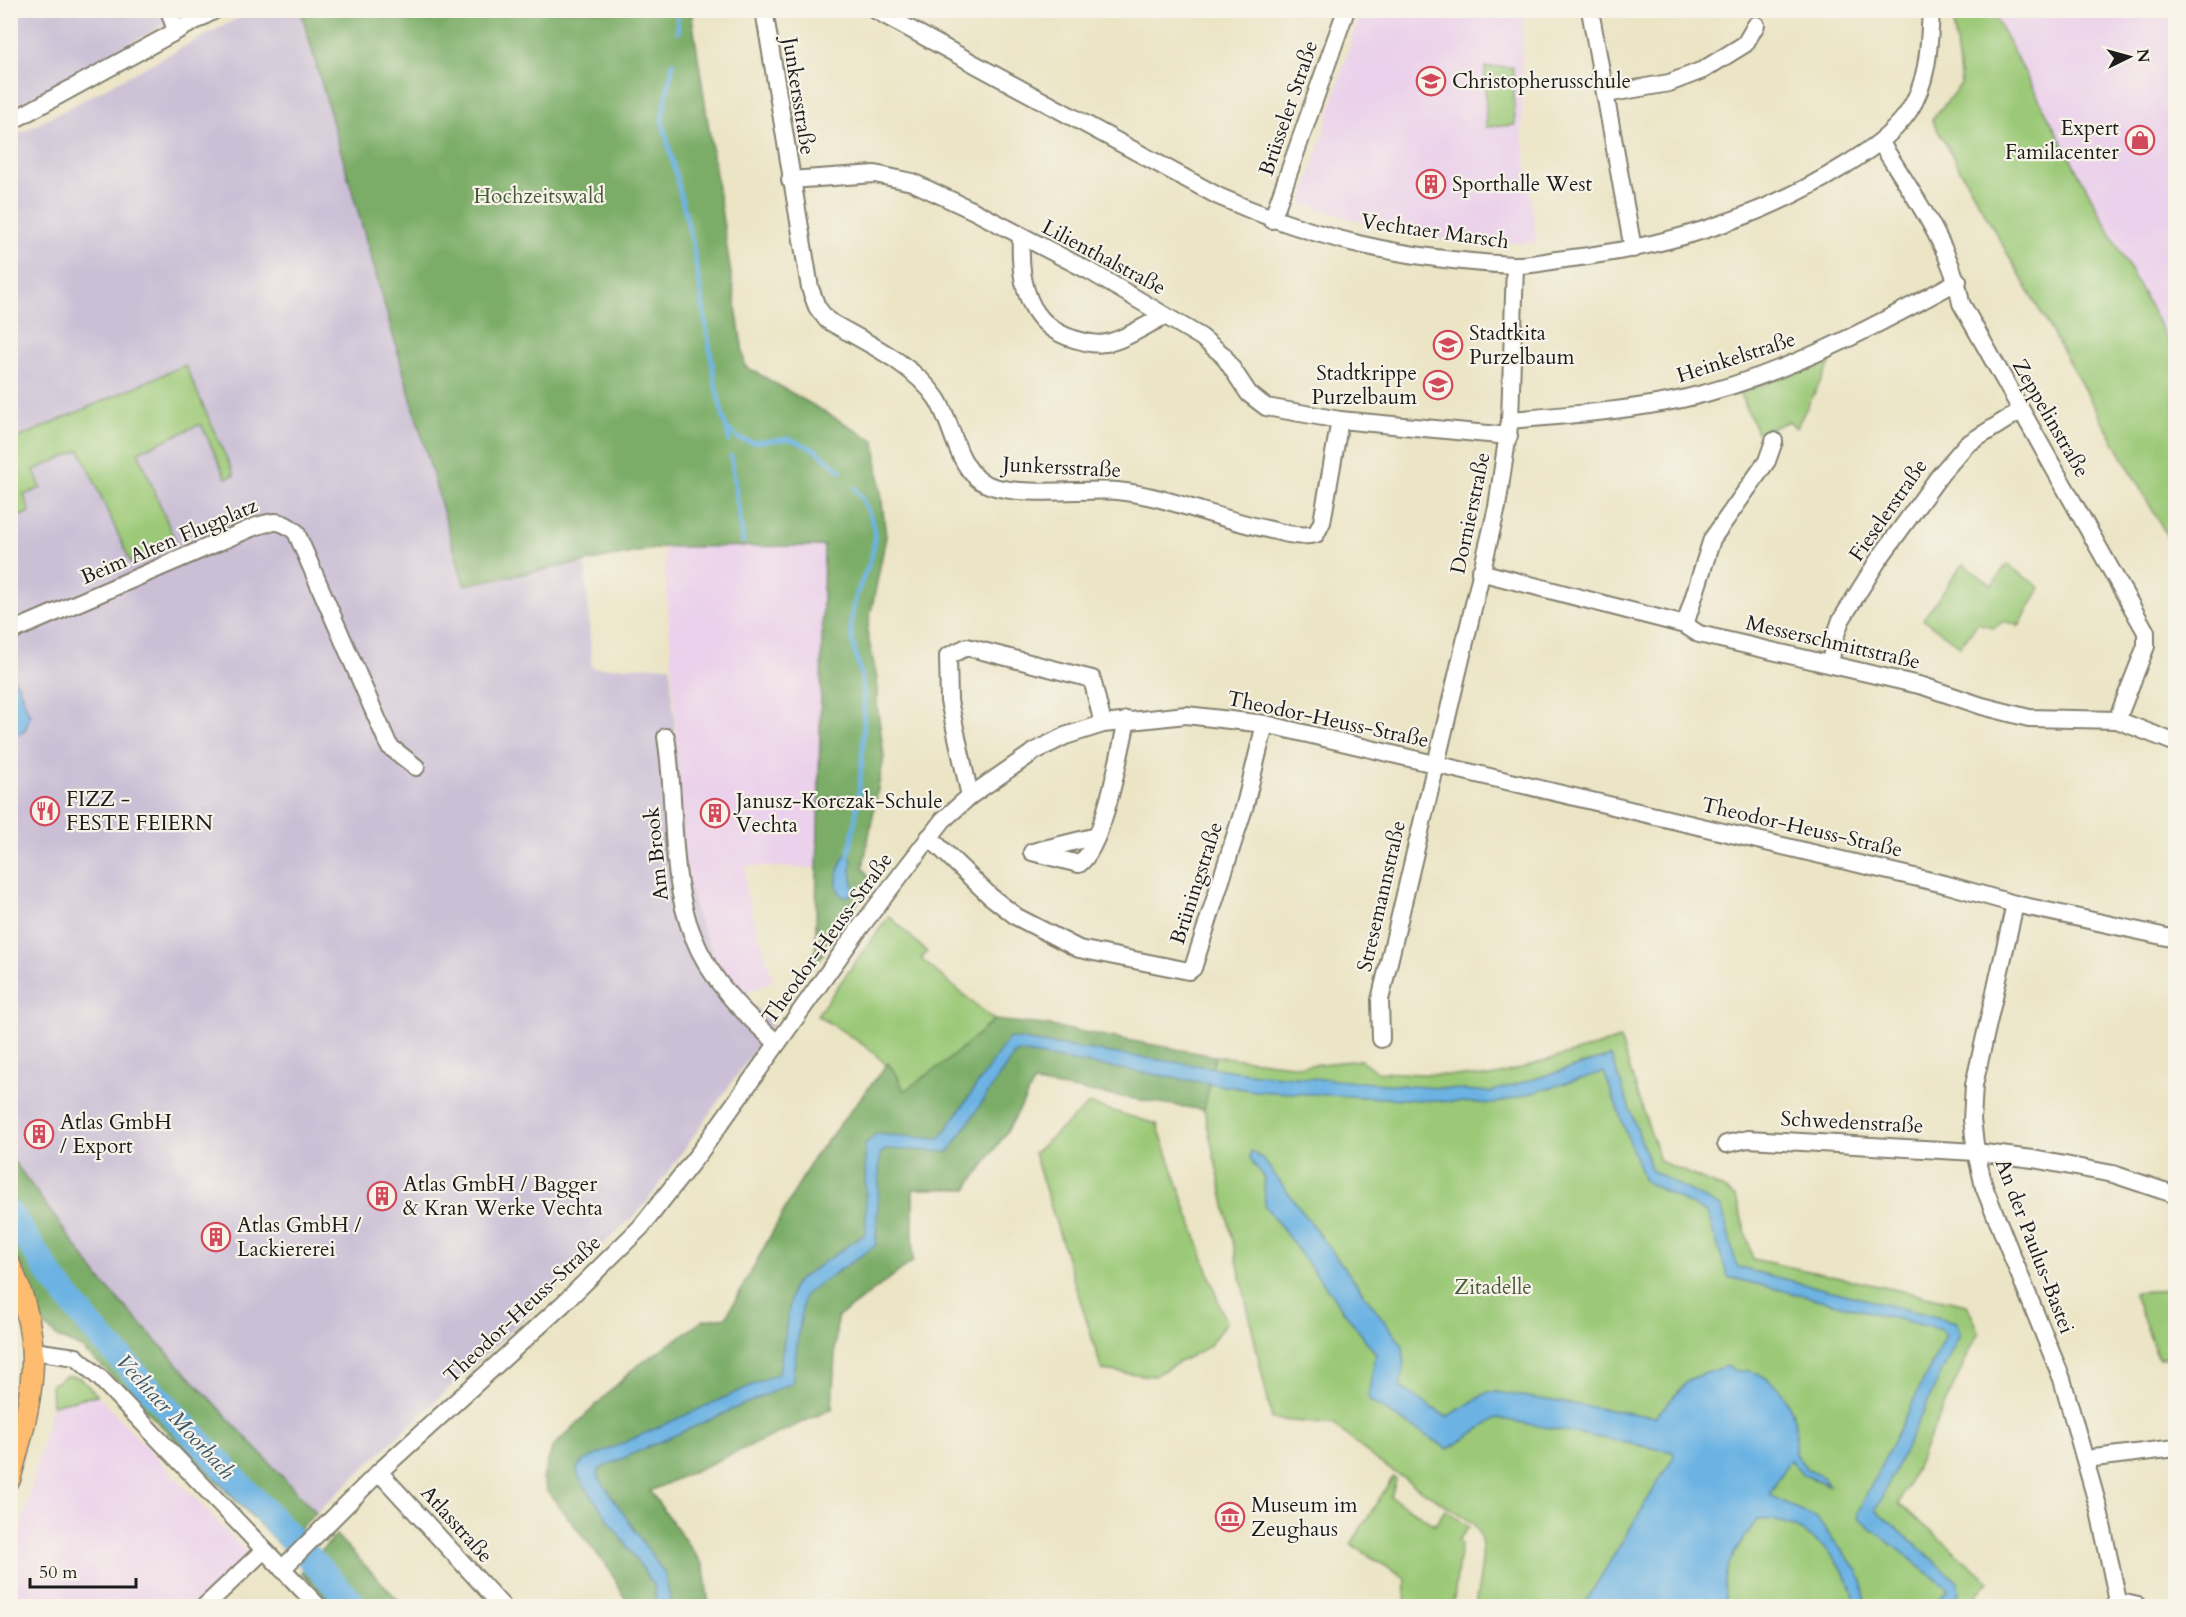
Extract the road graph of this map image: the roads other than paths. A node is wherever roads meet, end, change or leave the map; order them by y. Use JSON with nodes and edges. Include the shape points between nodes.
{"nodes":[{"id":1,"x":168,"y":10,"type":"edge"},
{"id":2,"x":215,"y":10,"type":"edge"},
{"id":3,"x":764,"y":10,"type":"edge"},
{"id":4,"x":875,"y":10,"type":"edge"},
{"id":5,"x":1346,"y":10,"type":"edge"},
{"id":6,"x":1590,"y":10,"type":"edge"},
{"id":7,"x":1929,"y":14,"type":"edge"},
{"id":8,"x":1756,"y":25,"type":"dead end"},
{"id":9,"x":176,"y":31,"type":"junction"},
{"id":10,"x":1606,"y":94,"type":"junction"},
{"id":11,"x":10,"y":122,"type":"edge"},
{"id":12,"x":1881,"y":143,"type":"junction"},
{"id":13,"x":790,"y":180,"type":"junction"},
{"id":14,"x":1272,"y":220,"type":"junction"},
{"id":15,"x":1021,"y":238,"type":"junction"},
{"id":16,"x":1633,"y":249,"type":"junction"},
{"id":17,"x":1515,"y":265,"type":"junction"},
{"id":18,"x":1958,"y":281,"type":"junction"},
{"id":19,"x":1165,"y":316,"type":"junction"},
{"id":20,"x":2020,"y":411,"type":"junction"},
{"id":21,"x":1340,"y":420,"type":"junction"},
{"id":22,"x":1510,"y":428,"type":"junction"},
{"id":23,"x":1774,"y":441,"type":"dead end"},
{"id":24,"x":1480,"y":572,"type":"junction"},
{"id":25,"x":1685,"y":625,"type":"junction"},
{"id":26,"x":10,"y":632,"type":"edge"},
{"id":27,"x":1830,"y":664,"type":"junction"},
{"id":28,"x":1127,"y":720,"type":"junction"},
{"id":29,"x":2117,"y":720,"type":"junction"},
{"id":30,"x":1103,"y":724,"type":"junction"},
{"id":31,"x":1265,"y":724,"type":"junction"},
{"id":32,"x":666,"y":737,"type":"dead end"},
{"id":33,"x":2175,"y":743,"type":"edge"},
{"id":34,"x":1434,"y":765,"type":"junction"},
{"id":35,"x":416,"y":767,"type":"dead end"},
{"id":36,"x":970,"y":796,"type":"junction"},
{"id":37,"x":1097,"y":836,"type":"dead end"},
{"id":38,"x":929,"y":837,"type":"junction"},
{"id":39,"x":2015,"y":904,"type":"junction"},
{"id":40,"x":2175,"y":939,"type":"edge"},
{"id":41,"x":1381,"y":1039,"type":"dead end"},
{"id":42,"x":777,"y":1043,"type":"junction"},
{"id":43,"x":1726,"y":1144,"type":"dead end"},
{"id":44,"x":1976,"y":1152,"type":"junction"},
{"id":45,"x":2175,"y":1195,"type":"edge"},
{"id":46,"x":10,"y":1266,"type":"edge"},
{"id":47,"x":33,"y":1351,"type":"junction"},
{"id":48,"x":2175,"y":1448,"type":"edge"},
{"id":49,"x":2086,"y":1459,"type":"junction"},
{"id":50,"x":380,"y":1472,"type":"junction"},
{"id":51,"x":10,"y":1478,"type":"edge"},
{"id":52,"x":264,"y":1550,"type":"junction"},
{"id":53,"x":286,"y":1565,"type":"junction"},
{"id":54,"x":2117,"y":1605,"type":"edge"},
{"id":55,"x":205,"y":1606,"type":"edge"},
{"id":56,"x":318,"y":1606,"type":"edge"},
{"id":57,"x":502,"y":1606,"type":"edge"},
{"id":58,"x":2138,"y":1606,"type":"edge"}],
"edges":[{"from":1,"to":9,"type":"street"},
{"from":2,"to":9,"type":"street"},
{"from":3,"to":13,"type":"street","name":"Junkersstraße"},
{"from":4,"to":14,"type":"street","name":"Vechtaer Marsch","via":[[1218,196]]},
{"from":5,"to":14,"type":"street","name":"Brüsseler Straße"},
{"from":6,"to":10,"type":"street"},
{"from":7,"to":12,"type":"street","name":"Vechtaer Marsch","via":[[1930,48],[1923,78],[1909,111]]},
{"from":8,"to":10,"type":"street","via":[[1745,44],[1703,70],[1669,83]]},
{"from":9,"to":11,"type":"street"},
{"from":10,"to":16,"type":"street"},
{"from":12,"to":16,"type":"street","name":"Vechtaer Marsch","via":[[1815,184],[1749,214]]},
{"from":12,"to":18,"type":"street","name":"Zeppelinstraße"},
{"from":13,"to":15,"type":"street","name":"Lilienthalstraße","via":[[875,174],[912,182]]},
{"from":13,"to":21,"type":"street","name":"Junkersstraße","via":[[817,308],[827,320],[915,374],[936,398],[964,465],[980,481],[1002,490],[1117,491],[1304,537],[1316,534],[1322,522]]},
{"from":14,"to":17,"type":"street","name":"Vechtaer Marsch","via":[[1384,250]]},
{"from":15,"to":19,"type":"street","name":"Lilienthalstraße","via":[[1040,244]]},
{"from":15,"to":19,"type":"street","name":"Lilienthalstraße","via":[[1020,267],[1025,295],[1052,330],[1088,343],[1108,343]]},
{"from":16,"to":17,"type":"street","name":"Vechtaer Marsch"},
{"from":17,"to":22,"type":"street","name":"Dornierstraße"},
{"from":18,"to":20,"type":"street","name":"Zeppelinstraße","via":[[1962,303]]},
{"from":18,"to":22,"type":"street","name":"Heinkelstraße","via":[[1850,340],[1727,387],[1629,409]]},
{"from":19,"to":21,"type":"street","name":"Lilienthalstraße","via":[[1223,355],[1249,394],[1266,407]]},
{"from":20,"to":27,"type":"street","name":"Fieselerstraße","via":[[1966,445],[1940,475],[1879,559],[1841,620]]},
{"from":20,"to":29,"type":"street","name":"Zeppelinstraße","via":[[2146,632],[2146,646]]},
{"from":21,"to":22,"type":"street","name":"Lilienthalstraße"},
{"from":22,"to":24,"type":"street","name":"Dornierstraße","via":[[1497,507]]},
{"from":23,"to":25,"type":"street","via":[[1767,461],[1712,539]]},
{"from":24,"to":25,"type":"street","name":"Messerschmittstraße"},
{"from":24,"to":34,"type":"street","name":"Dornierstraße"},
{"from":25,"to":27,"type":"street","name":"Messerschmittstraße","via":[[1699,634]]},
{"from":26,"to":35,"type":"street","name":"Beim Alten Flugplatz","via":[[254,527],[284,522],[296,532],[388,746]]},
{"from":27,"to":29,"type":"street","name":"Messerschmittstraße","via":[[1923,686],[2030,718]]},
{"from":28,"to":30,"type":"street","name":"Theodor-Heuss-Straße"},
{"from":28,"to":31,"type":"street","name":"Theodor-Heuss-Straße","via":[[1186,715]]},
{"from":28,"to":37,"type":"street"},
{"from":29,"to":33,"type":"street","name":"Messerschmittstraße"},
{"from":30,"to":36,"type":"street","name":"Theodor-Heuss-Straße","via":[[1035,751]]},
{"from":30,"to":36,"type":"street","via":[[1092,679],[967,647],[948,656],[949,701]]},
{"from":31,"to":34,"type":"street","name":"Theodor-Heuss-Straße"},
{"from":31,"to":38,"type":"street","name":"Brüningstraße","via":[[1245,805],[1189,971],[1078,949],[1017,917]]},
{"from":32,"to":42,"type":"street","name":"Am Brook","via":[[679,876],[693,938],[720,985],[743,1013]]},
{"from":34,"to":39,"type":"street","name":"Theodor-Heuss-Straße","via":[[1928,880]]},
{"from":34,"to":41,"type":"street","name":"Stresemannstraße","via":[[1380,1000]]},
{"from":36,"to":38,"type":"street","name":"Theodor-Heuss-Straße"},
{"from":38,"to":42,"type":"street","name":"Theodor-Heuss-Straße"},
{"from":39,"to":40,"type":"street","name":"Theodor-Heuss-Straße"},
{"from":39,"to":44,"type":"street","name":"An der Paulus-Bastei","via":[[1974,1085],[1972,1120]]},
{"from":42,"to":50,"type":"street","name":"Theodor-Heuss-Straße","via":[[641,1227]]},
{"from":43,"to":44,"type":"street","name":"Schwedenstraße","via":[[1748,1138]]},
{"from":44,"to":45,"type":"street","name":"Schwedenstraße","via":[[2113,1174]]},
{"from":44,"to":49,"type":"street","name":"An der Paulus-Bastei","via":[[1984,1187],[2062,1379]]},
{"from":46,"to":47,"type":"main road","via":[[24,1298]]},
{"from":47,"to":51,"type":"main road","via":[[29,1404]]},
{"from":47,"to":52,"type":"street","via":[[76,1358],[101,1379]]},
{"from":48,"to":49,"type":"street"},
{"from":49,"to":54,"type":"street","name":"An der Paulus-Bastei"},
{"from":50,"to":53,"type":"street","name":"Theodor-Heuss-Straße"},
{"from":50,"to":57,"type":"street","name":"Atlasstraße"},
{"from":52,"to":53,"type":"street"},
{"from":52,"to":55,"type":"street"},
{"from":53,"to":56,"type":"street"},
{"from":54,"to":58,"type":"street"}]}
